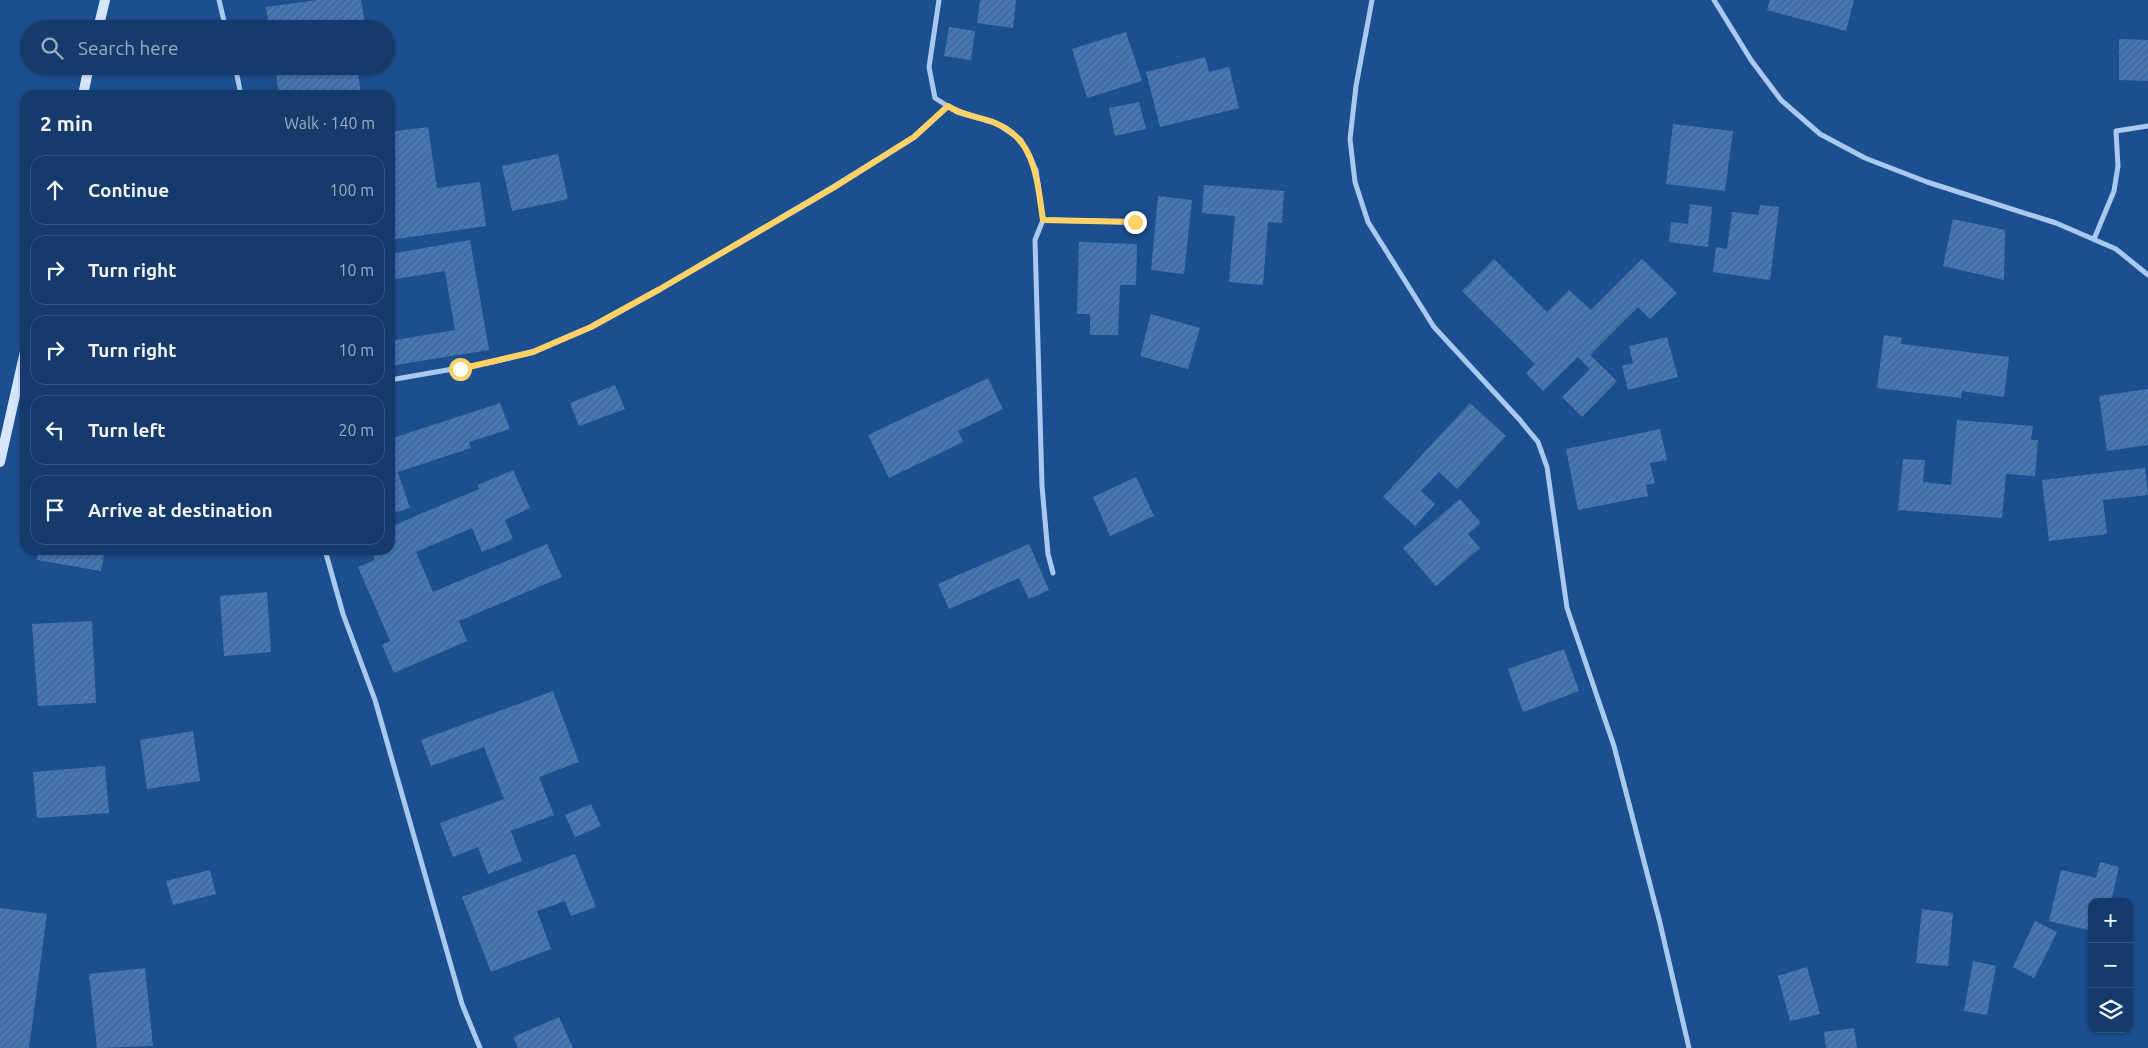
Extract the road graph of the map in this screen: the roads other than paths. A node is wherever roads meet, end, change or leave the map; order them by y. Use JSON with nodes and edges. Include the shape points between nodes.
{"nodes":[{"id":1,"x":105,"y":0,"type":"edge"},
{"id":2,"x":219,"y":0,"type":"edge"},
{"id":3,"x":939,"y":0,"type":"edge"},
{"id":4,"x":1372,"y":0,"type":"edge"},
{"id":5,"x":1714,"y":0,"type":"edge"},
{"id":6,"x":100,"y":20,"type":"edge"},
{"id":7,"x":224,"y":20,"type":"edge"},
{"id":8,"x":88,"y":75,"type":"edge"},
{"id":9,"x":237,"y":75,"type":"edge"},
{"id":10,"x":84,"y":90,"type":"edge"},
{"id":11,"x":240,"y":90,"type":"edge"},
{"id":12,"x":948,"y":106,"type":"junction"},
{"id":13,"x":2148,"y":126,"type":"edge"},
{"id":14,"x":1043,"y":220,"type":"junction"},
{"id":15,"x":1135,"y":222,"type":"dead end"},
{"id":16,"x":2094,"y":239,"type":"junction"},
{"id":17,"x":2148,"y":275,"type":"edge"},
{"id":18,"x":20,"y":373,"type":"edge"},
{"id":19,"x":395,"y":379,"type":"edge"},
{"id":20,"x":0,"y":462,"type":"edge"},
{"id":21,"x":326,"y":555,"type":"edge"},
{"id":22,"x":1053,"y":573,"type":"dead end"},
{"id":23,"x":480,"y":1048,"type":"edge"},
{"id":24,"x":1690,"y":1048,"type":"edge"}],
"edges":[{"from":1,"to":6,"type":"main road"},
{"from":2,"to":7,"type":"street"},
{"from":3,"to":12,"type":"street","via":[[929,67],[935,98]]},
{"from":4,"to":24,"type":"street","via":[[1350,139],[1354,182],[1368,222],[1434,326],[1538,442],[1547,467],[1567,608],[1614,746]]},
{"from":5,"to":16,"type":"street","via":[[1751,60],[1781,100],[1820,134],[1865,158],[1927,182],[2056,222]]},
{"from":8,"to":10,"type":"main road"},
{"from":9,"to":11,"type":"street"},
{"from":12,"to":14,"type":"street","via":[[957,112],[996,123],[1021,140],[1036,170]]},
{"from":12,"to":19,"type":"street","via":[[914,137],[833,188],[591,327],[533,352]]},
{"from":13,"to":16,"type":"street","via":[[2116,131],[2118,166],[2114,191]]},
{"from":14,"to":15,"type":"street"},
{"from":14,"to":22,"type":"street","via":[[1035,240],[1038,358],[1042,486],[1048,554]]},
{"from":16,"to":17,"type":"street","via":[[2116,249]]},
{"from":18,"to":20,"type":"main road"},
{"from":21,"to":23,"type":"street","via":[[343,614],[374,700],[462,1004]]}]}
